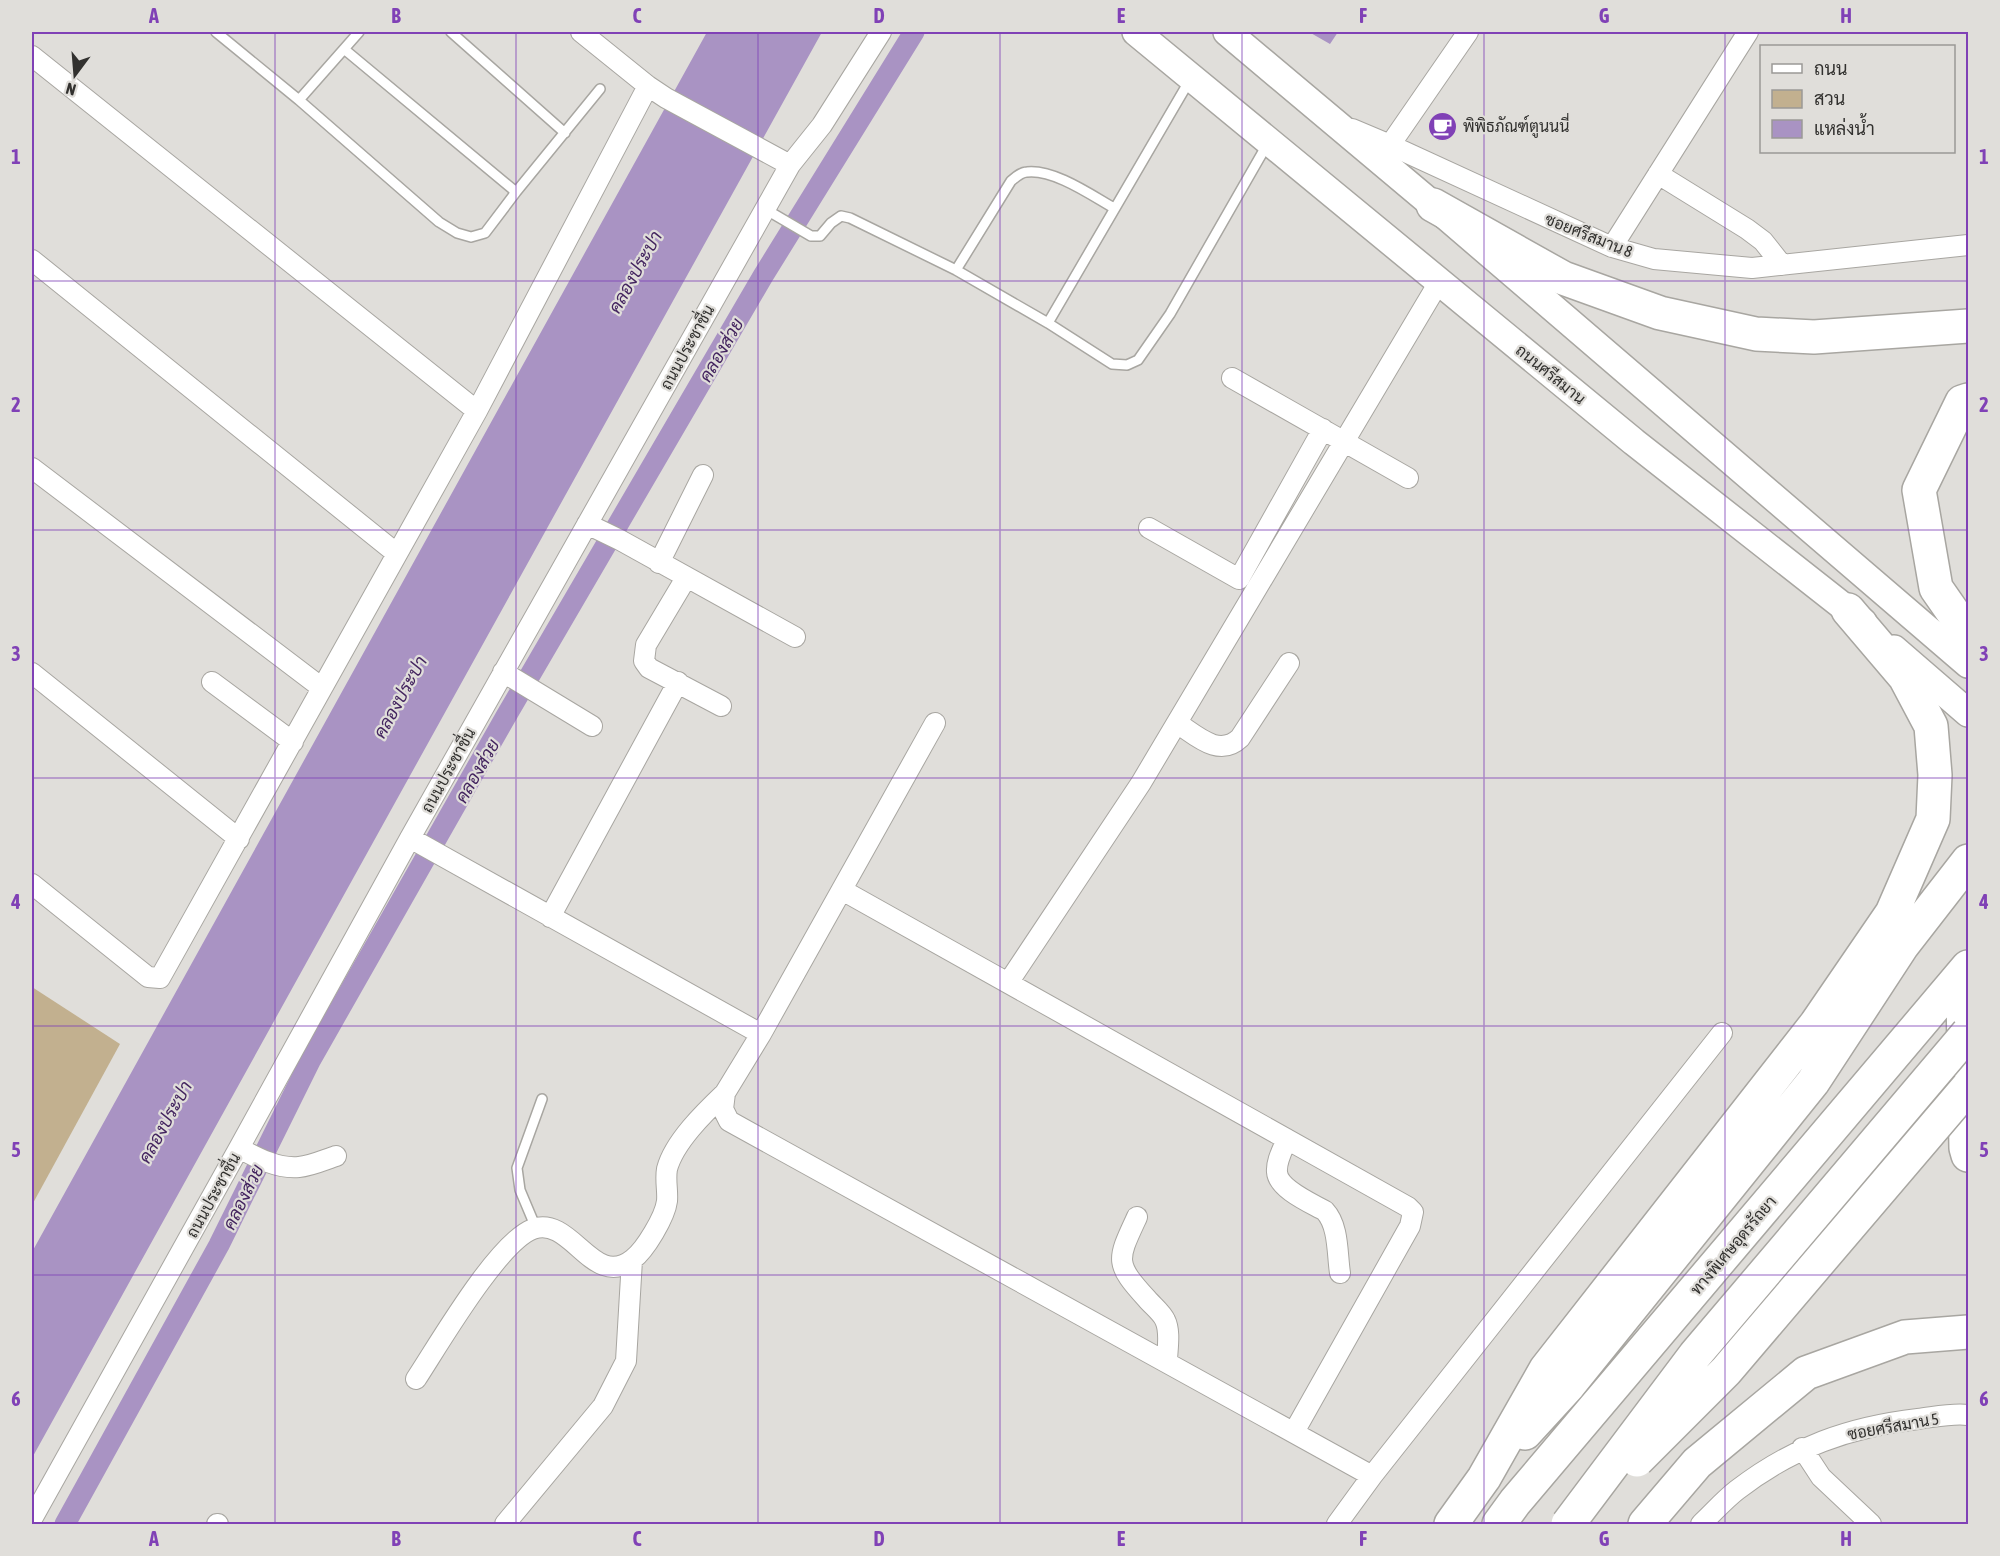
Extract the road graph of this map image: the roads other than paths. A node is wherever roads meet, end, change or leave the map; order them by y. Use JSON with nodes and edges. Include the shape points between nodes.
{"nodes":[{"id":1,"x":216,"y":32,"type":"edge"},
{"id":2,"x":359,"y":32,"type":"edge"},
{"id":3,"x":451,"y":32,"type":"edge"},
{"id":4,"x":581,"y":32,"type":"edge"},
{"id":5,"x":881,"y":32,"type":"edge"},
{"id":6,"x":1136,"y":32,"type":"edge"},
{"id":7,"x":1227,"y":32,"type":"edge"},
{"id":8,"x":1468,"y":32,"type":"edge"},
{"id":9,"x":1748,"y":32,"type":"edge"},
{"id":10,"x":344,"y":50,"type":"junction"},
{"id":11,"x":32,"y":56,"type":"edge"},
{"id":12,"x":1191,"y":77,"type":"junction"},
{"id":13,"x":648,"y":86,"type":"junction"},
{"id":14,"x":600,"y":89,"type":"dead end"},
{"id":15,"x":299,"y":100,"type":"junction"},
{"id":16,"x":1336,"y":123,"type":"junction"},
{"id":17,"x":565,"y":133,"type":"junction"},
{"id":18,"x":1269,"y":141,"type":"junction"},
{"id":19,"x":1390,"y":145,"type":"junction"},
{"id":20,"x":790,"y":165,"type":"junction"},
{"id":21,"x":1658,"y":174,"type":"junction"},
{"id":22,"x":516,"y":192,"type":"junction"},
{"id":23,"x":1433,"y":205,"type":"junction"},
{"id":24,"x":1113,"y":208,"type":"junction"},
{"id":25,"x":765,"y":209,"type":"junction"},
{"id":26,"x":1968,"y":245,"type":"edge"},
{"id":27,"x":1612,"y":247,"type":"junction"},
{"id":28,"x":32,"y":260,"type":"edge"},
{"id":29,"x":1782,"y":265,"type":"junction"},
{"id":30,"x":956,"y":270,"type":"junction"},
{"id":31,"x":1439,"y":282,"type":"junction"},
{"id":32,"x":1048,"y":323,"type":"junction"},
{"id":33,"x":1968,"y":326,"type":"edge"},
{"id":34,"x":1232,"y":378,"type":"dead end"},
{"id":35,"x":1968,"y":400,"type":"edge"},
{"id":36,"x":477,"y":411,"type":"junction"},
{"id":37,"x":1323,"y":429,"type":"junction"},
{"id":38,"x":1345,"y":442,"type":"junction"},
{"id":39,"x":32,"y":468,"type":"edge"},
{"id":40,"x":703,"y":475,"type":"dead end"},
{"id":41,"x":1408,"y":478,"type":"dead end"},
{"id":42,"x":594,"y":527,"type":"junction"},
{"id":43,"x":1149,"y":528,"type":"dead end"},
{"id":44,"x":396,"y":553,"type":"junction"},
{"id":45,"x":659,"y":563,"type":"junction"},
{"id":46,"x":686,"y":578,"type":"junction"},
{"id":47,"x":1848,"y":610,"type":"junction"},
{"id":48,"x":1968,"y":634,"type":"edge"},
{"id":49,"x":795,"y":637,"type":"dead end"},
{"id":50,"x":1289,"y":663,"type":"dead end"},
{"id":51,"x":1968,"y":664,"type":"edge"},
{"id":52,"x":32,"y":673,"type":"edge"},
{"id":53,"x":517,"y":681,"type":"junction"},
{"id":54,"x":212,"y":682,"type":"dead end"},
{"id":55,"x":678,"y":682,"type":"junction"},
{"id":56,"x":322,"y":688,"type":"junction"},
{"id":57,"x":722,"y":706,"type":"dead end"},
{"id":58,"x":1968,"y":713,"type":"edge"},
{"id":59,"x":935,"y":723,"type":"dead end"},
{"id":60,"x":1177,"y":723,"type":"junction"},
{"id":61,"x":592,"y":726,"type":"dead end"},
{"id":62,"x":293,"y":742,"type":"junction"},
{"id":63,"x":239,"y":839,"type":"junction"},
{"id":64,"x":423,"y":846,"type":"junction"},
{"id":65,"x":1968,"y":861,"type":"edge"},
{"id":66,"x":32,"y":884,"type":"edge"},
{"id":67,"x":842,"y":890,"type":"junction"},
{"id":68,"x":550,"y":917,"type":"junction"},
{"id":69,"x":1968,"y":967,"type":"edge"},
{"id":70,"x":1968,"y":980,"type":"edge"},
{"id":71,"x":1008,"y":983,"type":"junction"},
{"id":72,"x":1722,"y":1033,"type":"dead end"},
{"id":73,"x":1968,"y":1033,"type":"edge"},
{"id":74,"x":760,"y":1034,"type":"junction"},
{"id":75,"x":1968,"y":1087,"type":"edge"},
{"id":76,"x":724,"y":1093,"type":"junction"},
{"id":77,"x":542,"y":1099,"type":"dead end"},
{"id":78,"x":1287,"y":1139,"type":"junction"},
{"id":79,"x":1968,"y":1155,"type":"edge"},
{"id":80,"x":254,"y":1156,"type":"junction"},
{"id":81,"x":336,"y":1156,"type":"dead end"},
{"id":82,"x":1137,"y":1217,"type":"dead end"},
{"id":83,"x":536,"y":1228,"type":"junction"},
{"id":84,"x":632,"y":1260,"type":"junction"},
{"id":85,"x":1340,"y":1274,"type":"dead end"},
{"id":86,"x":1968,"y":1332,"type":"edge"},
{"id":87,"x":1167,"y":1362,"type":"junction"},
{"id":88,"x":416,"y":1379,"type":"dead end"},
{"id":89,"x":1968,"y":1415,"type":"edge"},
{"id":90,"x":1294,"y":1432,"type":"junction"},
{"id":91,"x":1802,"y":1448,"type":"junction"},
{"id":92,"x":1372,"y":1476,"type":"junction"},
{"id":93,"x":1484,"y":1478,"type":"junction"},
{"id":94,"x":32,"y":1519,"type":"edge"},
{"id":95,"x":505,"y":1524,"type":"edge"},
{"id":96,"x":1337,"y":1524,"type":"edge"},
{"id":97,"x":1451,"y":1524,"type":"edge"},
{"id":98,"x":1499,"y":1524,"type":"edge"},
{"id":99,"x":1570,"y":1524,"type":"edge"},
{"id":100,"x":1645,"y":1524,"type":"edge"},
{"id":101,"x":1701,"y":1524,"type":"edge"},
{"id":102,"x":1871,"y":1524,"type":"edge"}],
"edges":[{"from":1,"to":15,"type":"lane"},
{"from":2,"to":10,"type":"lane"},
{"from":3,"to":17,"type":"lane"},
{"from":4,"to":13,"type":"street"},
{"from":5,"to":20,"type":"street","name":"ถนนประชาชื่น","via":[[822,125]]},
{"from":6,"to":12,"type":"main road","name":"ถนนศรีสมาน"},
{"from":7,"to":16,"type":"main road"},
{"from":8,"to":19,"type":"street"},
{"from":9,"to":21,"type":"street"},
{"from":10,"to":15,"type":"lane"},
{"from":10,"to":22,"type":"lane"},
{"from":11,"to":36,"type":"street"},
{"from":12,"to":18,"type":"main road","name":"ถนนศรีสมาน"},
{"from":12,"to":24,"type":"lane"},
{"from":13,"to":20,"type":"street"},
{"from":13,"to":36,"type":"street"},
{"from":14,"to":17,"type":"lane"},
{"from":15,"to":22,"type":"lane","via":[[457,233],[471,237],[485,233]]},
{"from":16,"to":19,"type":"street","name":"ซอยศรีสมาน 8"},
{"from":16,"to":23,"type":"main road"},
{"from":17,"to":22,"type":"lane"},
{"from":18,"to":31,"type":"main road","name":"ถนนศรีสมาน"},
{"from":18,"to":32,"type":"lane","via":[[1170,314],[1138,360],[1127,365],[1112,364]]},
{"from":19,"to":27,"type":"street","name":"ซอยศรีสมาน 8"},
{"from":20,"to":25,"type":"street","name":"ถนนประชาชื่น"},
{"from":21,"to":27,"type":"street"},
{"from":21,"to":29,"type":"street","via":[[1747,229],[1763,241]]},
{"from":23,"to":33,"type":"highway","via":[[1563,278],[1660,313],[1756,334],[1814,337]]},
{"from":23,"to":51,"type":"main road"},
{"from":24,"to":30,"type":"lane","via":[[1073,184],[1040,172],[1024,172],[1011,181]]},
{"from":24,"to":32,"type":"lane"},
{"from":25,"to":30,"type":"lane","via":[[811,236],[820,236],[840,216],[850,218]]},
{"from":25,"to":42,"type":"street","name":"ถนนประชาชื่น"},
{"from":26,"to":29,"type":"street","name":"ซอยศรีสมาน 8"},
{"from":27,"to":29,"type":"street","name":"ซอยศรีสมาน 8","via":[[1654,259],[1702,265]]},
{"from":28,"to":44,"type":"street"},
{"from":30,"to":32,"type":"lane"},
{"from":31,"to":38,"type":"street"},
{"from":31,"to":47,"type":"main road","name":"ถนนศรีสมาน"},
{"from":34,"to":37,"type":"street"},
{"from":35,"to":48,"type":"highway","via":[[1962,402],[1919,490],[1936,588]]},
{"from":36,"to":44,"type":"street"},
{"from":37,"to":38,"type":"street"},
{"from":37,"to":43,"type":"street","via":[[1239,579]]},
{"from":38,"to":41,"type":"street"},
{"from":38,"to":60,"type":"street"},
{"from":39,"to":56,"type":"street"},
{"from":40,"to":45,"type":"street"},
{"from":42,"to":45,"type":"street"},
{"from":42,"to":53,"type":"street","name":"ถนนประชาชื่น"},
{"from":44,"to":56,"type":"street"},
{"from":45,"to":46,"type":"street"},
{"from":46,"to":49,"type":"street"},
{"from":46,"to":55,"type":"street","via":[[644,654],[649,668]]},
{"from":47,"to":58,"type":"main road","name":"ถนนศรีสมาน"},
{"from":47,"to":93,"type":"highway","via":[[1905,677],[1931,726],[1933,819],[1892,913],[1835,997],[1546,1369]]},
{"from":50,"to":60,"type":"street","via":[[1232,745],[1214,745]]},
{"from":52,"to":63,"type":"street"},
{"from":53,"to":61,"type":"street"},
{"from":53,"to":64,"type":"street","name":"ถนนประชาชื่น"},
{"from":54,"to":62,"type":"street"},
{"from":55,"to":57,"type":"street"},
{"from":55,"to":68,"type":"street"},
{"from":56,"to":62,"type":"street"},
{"from":59,"to":67,"type":"street"},
{"from":60,"to":71,"type":"street"},
{"from":62,"to":63,"type":"street"},
{"from":63,"to":66,"type":"street","via":[[156,979],[148,977]]},
{"from":64,"to":68,"type":"street"},
{"from":64,"to":80,"type":"street","name":"ถนนประชาชื่น"},
{"from":65,"to":93,"type":"highway","via":[[1902,946],[1813,1082],[1569,1385]]},
{"from":67,"to":71,"type":"street"},
{"from":67,"to":74,"type":"street"},
{"from":68,"to":74,"type":"street"},
{"from":69,"to":98,"type":"highway","name":"ทางพิเศษอุดรรัถยา"},
{"from":70,"to":79,"type":"highway","bridge":true,"via":[[1963,997]]},
{"from":71,"to":78,"type":"street"},
{"from":72,"to":92,"type":"street"},
{"from":73,"to":99,"type":"highway","bridge":true,"via":[[1695,1355]]},
{"from":74,"to":76,"type":"street"},
{"from":75,"to":99,"type":"highway","bridge":true,"via":[[1726,1371]]},
{"from":76,"to":84,"type":"street","via":[[698,1119],[677,1149],[668,1168],[667,1202],[646,1246]]},
{"from":76,"to":87,"type":"street","via":[[723,1109],[729,1121]]},
{"from":77,"to":83,"type":"lane","via":[[517,1168],[520,1190]]},
{"from":78,"to":85,"type":"street","via":[[1277,1170],[1278,1180],[1328,1215],[1334,1227]]},
{"from":78,"to":90,"type":"street","via":[[1413,1212],[1410,1226]]},
{"from":80,"to":81,"type":"street","via":[[299,1167]]},
{"from":80,"to":94,"type":"street","name":"ถนนประชาชื่น"},
{"from":82,"to":87,"type":"street","via":[[1121,1259],[1126,1276],[1166,1321]]},
{"from":83,"to":84,"type":"street","via":[[551,1228],[607,1267],[620,1267]]},
{"from":83,"to":88,"type":"street","via":[[510,1244],[485,1275]]},
{"from":84,"to":95,"type":"street","via":[[626,1361],[616,1384],[603,1406]]},
{"from":86,"to":100,"type":"highway","via":[[1905,1337],[1806,1373],[1697,1463]]},
{"from":87,"to":90,"type":"street"},
{"from":89,"to":91,"type":"street","name":"ซอยศรีสมาน 5","via":[[1859,1429]]},
{"from":90,"to":92,"type":"street"},
{"from":91,"to":101,"type":"street","name":"ซอยศรีสมาน 5","via":[[1736,1491]]},
{"from":91,"to":102,"type":"street","via":[[1821,1477]]},
{"from":92,"to":96,"type":"street"},
{"from":93,"to":97,"type":"highway"}]}
